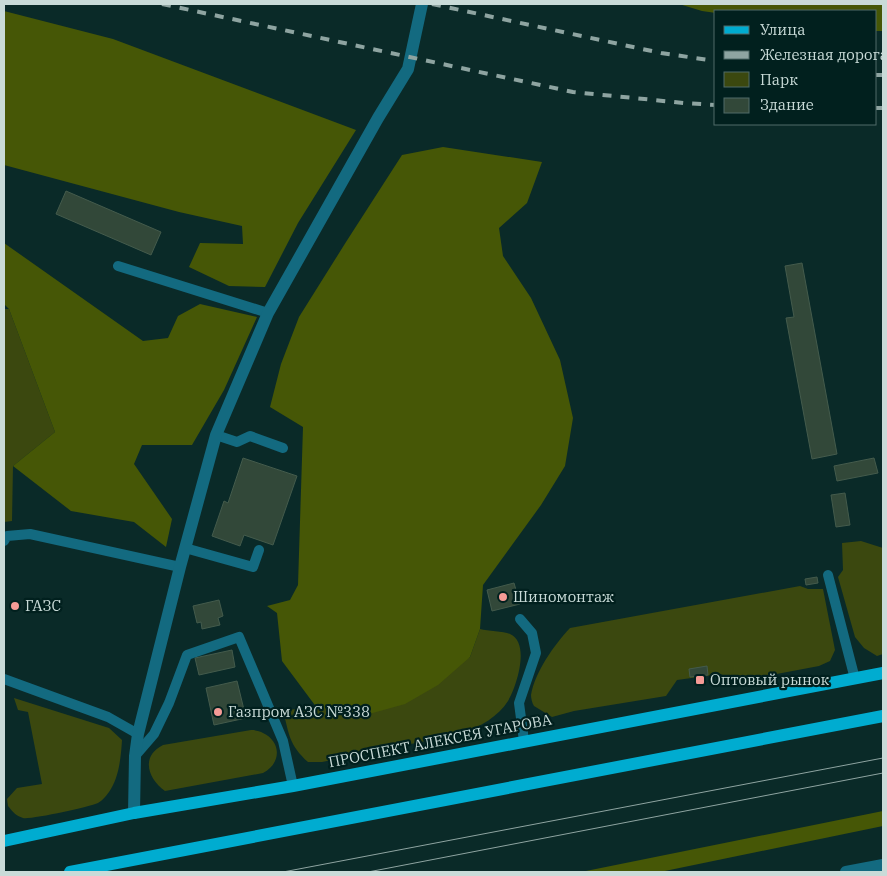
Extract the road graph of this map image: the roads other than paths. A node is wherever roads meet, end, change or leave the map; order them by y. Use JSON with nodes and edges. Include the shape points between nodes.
{"nodes":[{"id":1,"x":422,"y":4,"type":"edge"},
{"id":2,"x":118,"y":266,"type":"dead end"},
{"id":3,"x":268,"y":313,"type":"junction"},
{"id":4,"x":216,"y":435,"type":"junction"},
{"id":5,"x":283,"y":448,"type":"dead end"},
{"id":6,"x":4,"y":541,"type":"edge"},
{"id":7,"x":185,"y":548,"type":"junction"},
{"id":8,"x":259,"y":550,"type":"dead end"},
{"id":9,"x":180,"y":566,"type":"junction"},
{"id":10,"x":828,"y":575,"type":"dead end"},
{"id":11,"x":520,"y":619,"type":"dead end"},
{"id":12,"x":883,"y":673,"type":"edge"},
{"id":13,"x":4,"y":679,"type":"edge"},
{"id":14,"x":855,"y":679,"type":"junction"},
{"id":15,"x":883,"y":716,"type":"edge"},
{"id":16,"x":138,"y":734,"type":"junction"},
{"id":17,"x":524,"y":741,"type":"junction"},
{"id":18,"x":135,"y":756,"type":"junction"},
{"id":19,"x":293,"y":786,"type":"junction"},
{"id":20,"x":134,"y":813,"type":"junction"},
{"id":21,"x":4,"y":841,"type":"edge"},
{"id":22,"x":883,"y":865,"type":"edge"},
{"id":23,"x":122,"y":867,"type":"edge"},
{"id":24,"x":70,"y":872,"type":"edge"},
{"id":25,"x":846,"y":872,"type":"edge"}],
"edges":[{"from":1,"to":3,"type":"street","via":[[408,69]]},
{"from":2,"to":3,"type":"lane"},
{"from":3,"to":4,"type":"street"},
{"from":4,"to":5,"type":"lane","via":[[237,442],[250,436]]},
{"from":4,"to":7,"type":"street"},
{"from":6,"to":9,"type":"lane","via":[[6,536],[30,534]]},
{"from":7,"to":8,"type":"lane","via":[[253,567]]},
{"from":7,"to":9,"type":"street"},
{"from":9,"to":16,"type":"street"},
{"from":10,"to":14,"type":"lane"},
{"from":11,"to":17,"type":"lane","via":[[532,633],[536,653],[519,703]]},
{"from":12,"to":14,"type":"main road","name":"ПРОСПЕКТ АЛЕКСЕЯ УГАРОВА"},
{"from":13,"to":16,"type":"lane","via":[[108,718]]},
{"from":14,"to":17,"type":"main road","name":"ПРОСПЕКТ АЛЕКСЕЯ УГАРОВА"},
{"from":15,"to":23,"type":"main road"},
{"from":16,"to":18,"type":"street"},
{"from":17,"to":19,"type":"main road","name":"ПРОСПЕКТ АЛЕКСЕЯ УГАРОВА"},
{"from":18,"to":19,"type":"lane","via":[[154,734],[187,655],[239,638],[284,741]]},
{"from":18,"to":20,"type":"street"},
{"from":19,"to":20,"type":"main road","name":"ПРОСПЕКТ АЛЕКСЕЯ УГАРОВА"},
{"from":20,"to":21,"type":"main road","name":"ПРОСПЕКТ АЛЕКСЕЯ УГАРОВА"},
{"from":22,"to":25,"type":"street"},
{"from":23,"to":24,"type":"main road"}]}
